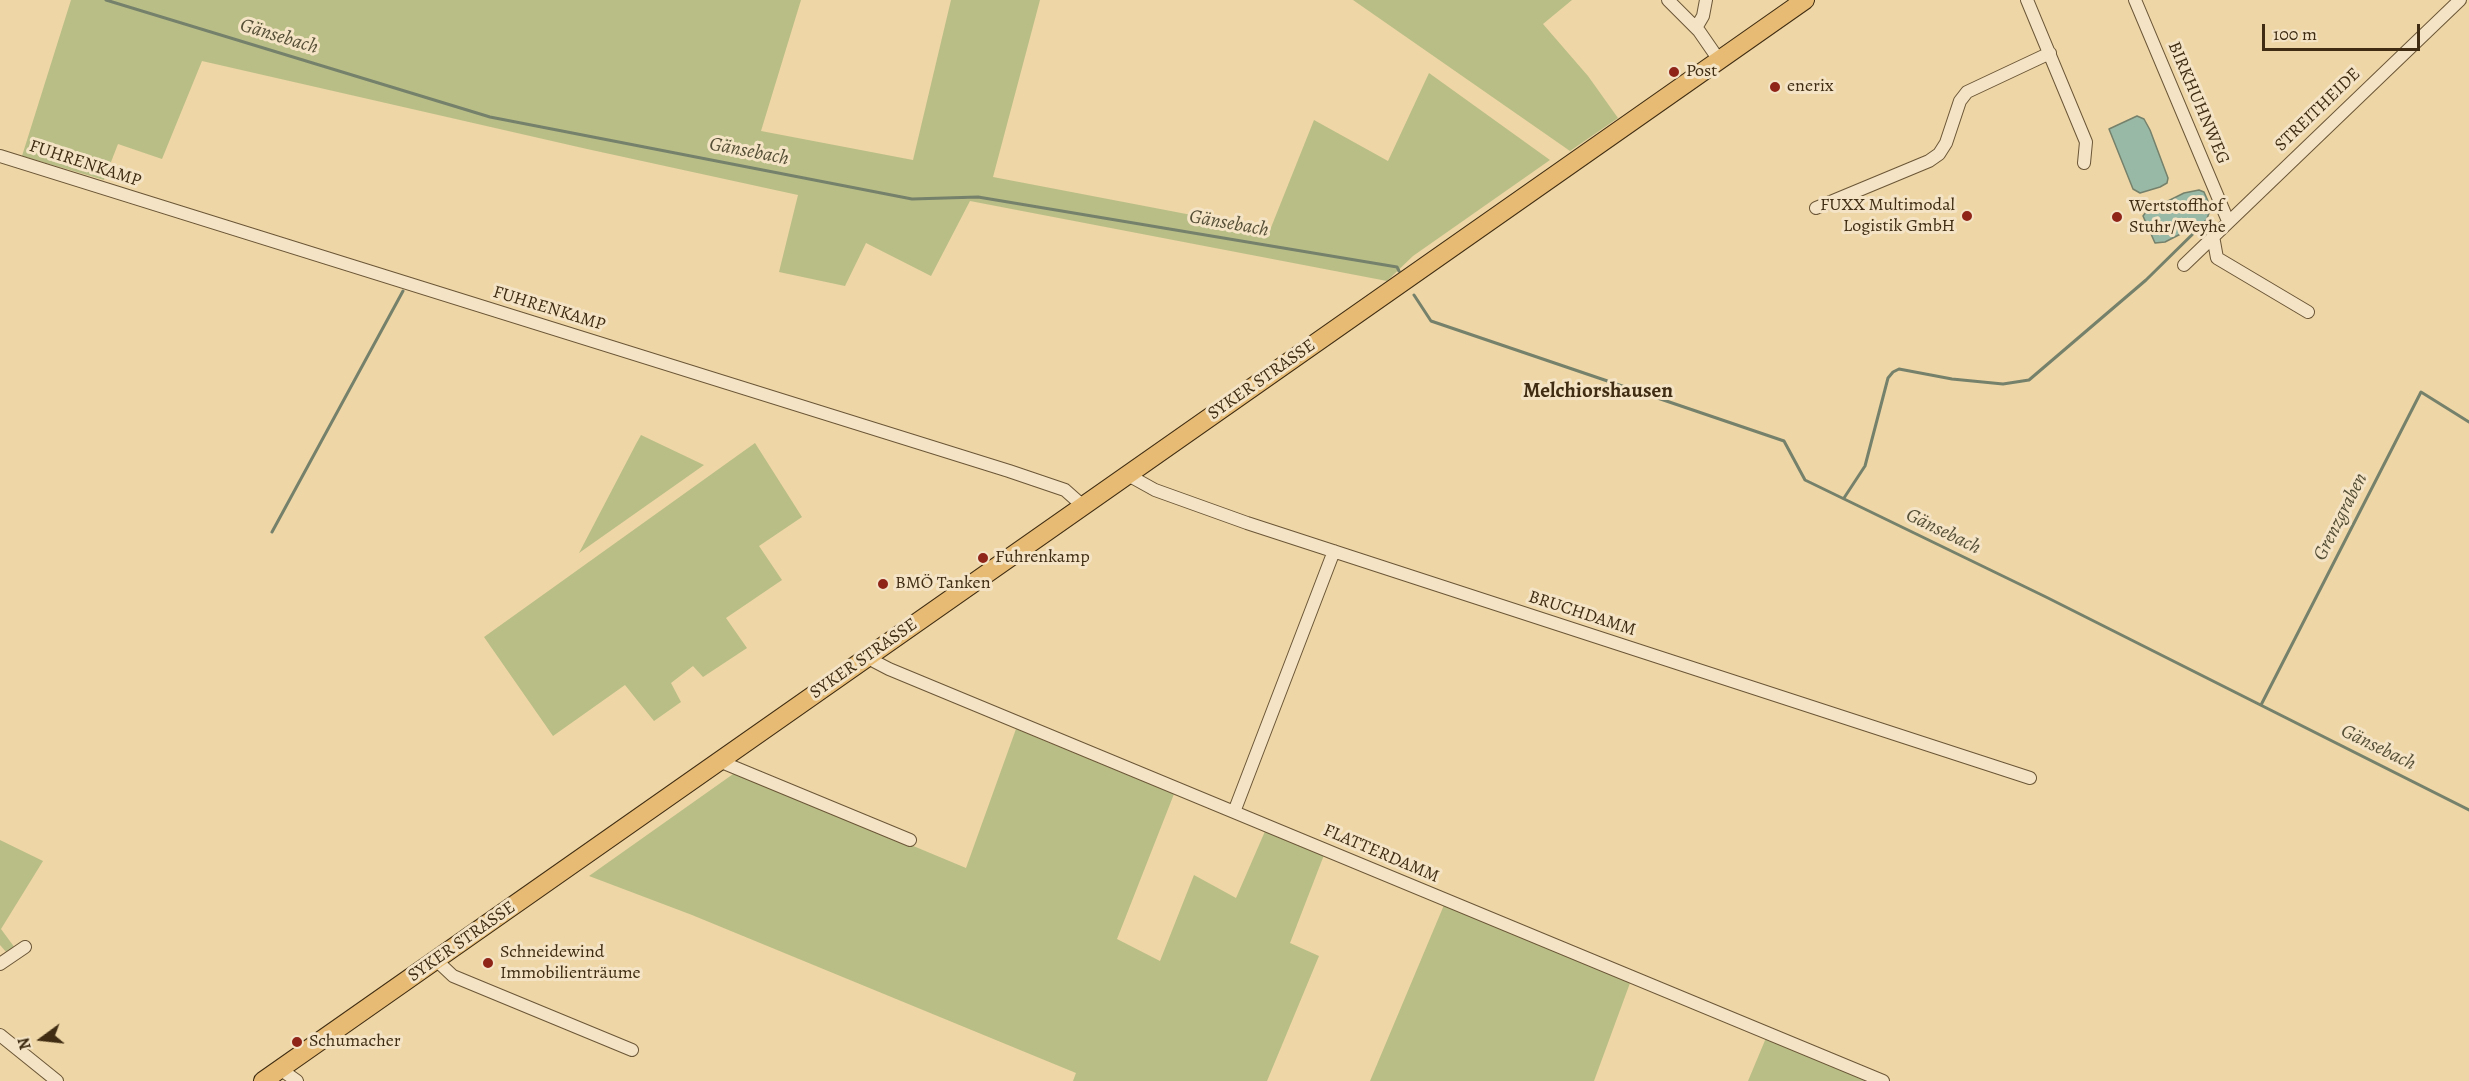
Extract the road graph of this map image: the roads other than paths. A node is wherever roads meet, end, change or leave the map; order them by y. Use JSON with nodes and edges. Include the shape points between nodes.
{"nodes":[{"id":1,"x":1668,"y":0,"type":"edge"},
{"id":2,"x":1706,"y":0,"type":"edge"},
{"id":3,"x":1805,"y":0,"type":"edge"},
{"id":4,"x":2027,"y":0,"type":"edge"},
{"id":5,"x":2135,"y":0,"type":"edge"},
{"id":6,"x":2460,"y":0,"type":"edge"},
{"id":7,"x":1696,"y":28,"type":"junction"},
{"id":8,"x":2050,"y":53,"type":"junction"},
{"id":9,"x":1719,"y":60,"type":"junction"},
{"id":10,"x":0,"y":156,"type":"edge"},
{"id":11,"x":2084,"y":163,"type":"dead end"},
{"id":12,"x":1816,"y":208,"type":"dead end"},
{"id":13,"x":2228,"y":221,"type":"junction"},
{"id":14,"x":2213,"y":236,"type":"junction"},
{"id":15,"x":2184,"y":265,"type":"dead end"},
{"id":16,"x":2308,"y":312,"type":"dead end"},
{"id":17,"x":1128,"y":475,"type":"junction"},
{"id":18,"x":1083,"y":506,"type":"junction"},
{"id":19,"x":1334,"y":551,"type":"junction"},
{"id":20,"x":866,"y":657,"type":"junction"},
{"id":21,"x":719,"y":761,"type":"junction"},
{"id":22,"x":2030,"y":778,"type":"dead end"},
{"id":23,"x":1234,"y":812,"type":"junction"},
{"id":24,"x":910,"y":840,"type":"dead end"},
{"id":25,"x":25,"y":947,"type":"dead end"},
{"id":26,"x":436,"y":960,"type":"junction"},
{"id":27,"x":0,"y":964,"type":"edge"},
{"id":28,"x":0,"y":1035,"type":"edge"},
{"id":29,"x":632,"y":1050,"type":"dead end"},
{"id":30,"x":280,"y":1069,"type":"junction"},
{"id":31,"x":57,"y":1081,"type":"edge"},
{"id":32,"x":263,"y":1081,"type":"edge"},
{"id":33,"x":297,"y":1081,"type":"edge"},
{"id":34,"x":1883,"y":1081,"type":"edge"}],
"edges":[{"from":1,"to":7,"type":"street"},
{"from":2,"to":7,"type":"street"},
{"from":3,"to":9,"type":"main road","name":"SYKER STRASSE"},
{"from":4,"to":8,"type":"street"},
{"from":5,"to":13,"type":"street","name":"BIRKHUHNWEG"},
{"from":6,"to":13,"type":"street","name":"STREITHEIDE"},
{"from":7,"to":9,"type":"street"},
{"from":8,"to":11,"type":"street","via":[[2086,142]]},
{"from":8,"to":12,"type":"street","via":[[1967,92],[1960,101],[1946,143],[1929,161]]},
{"from":9,"to":17,"type":"main road","name":"SYKER STRASSE"},
{"from":10,"to":18,"type":"street","name":"FUHRENKAMP","via":[[1009,471],[1065,490]]},
{"from":13,"to":14,"type":"street","name":"STREITHEIDE"},
{"from":14,"to":15,"type":"street","name":"STREITHEIDE"},
{"from":14,"to":16,"type":"street","via":[[2217,258]]},
{"from":17,"to":18,"type":"main road","name":"SYKER STRASSE"},
{"from":17,"to":19,"type":"street","name":"BRUCHDAMM","via":[[1155,490]]},
{"from":18,"to":20,"type":"main road","name":"SYKER STRASSE"},
{"from":19,"to":22,"type":"street","name":"BRUCHDAMM"},
{"from":19,"to":23,"type":"street"},
{"from":20,"to":21,"type":"main road","name":"SYKER STRASSE"},
{"from":20,"to":23,"type":"street","name":"FLATTERDAMM"},
{"from":21,"to":24,"type":"street"},
{"from":21,"to":26,"type":"main road","name":"SYKER STRASSE"},
{"from":23,"to":34,"type":"street","name":"FLATTERDAMM"},
{"from":25,"to":27,"type":"street"},
{"from":26,"to":29,"type":"street","via":[[453,976]]},
{"from":26,"to":30,"type":"main road","name":"SYKER STRASSE"},
{"from":28,"to":31,"type":"street"},
{"from":30,"to":32,"type":"main road","name":"SYKER STRASSE"},
{"from":30,"to":33,"type":"street"}]}
